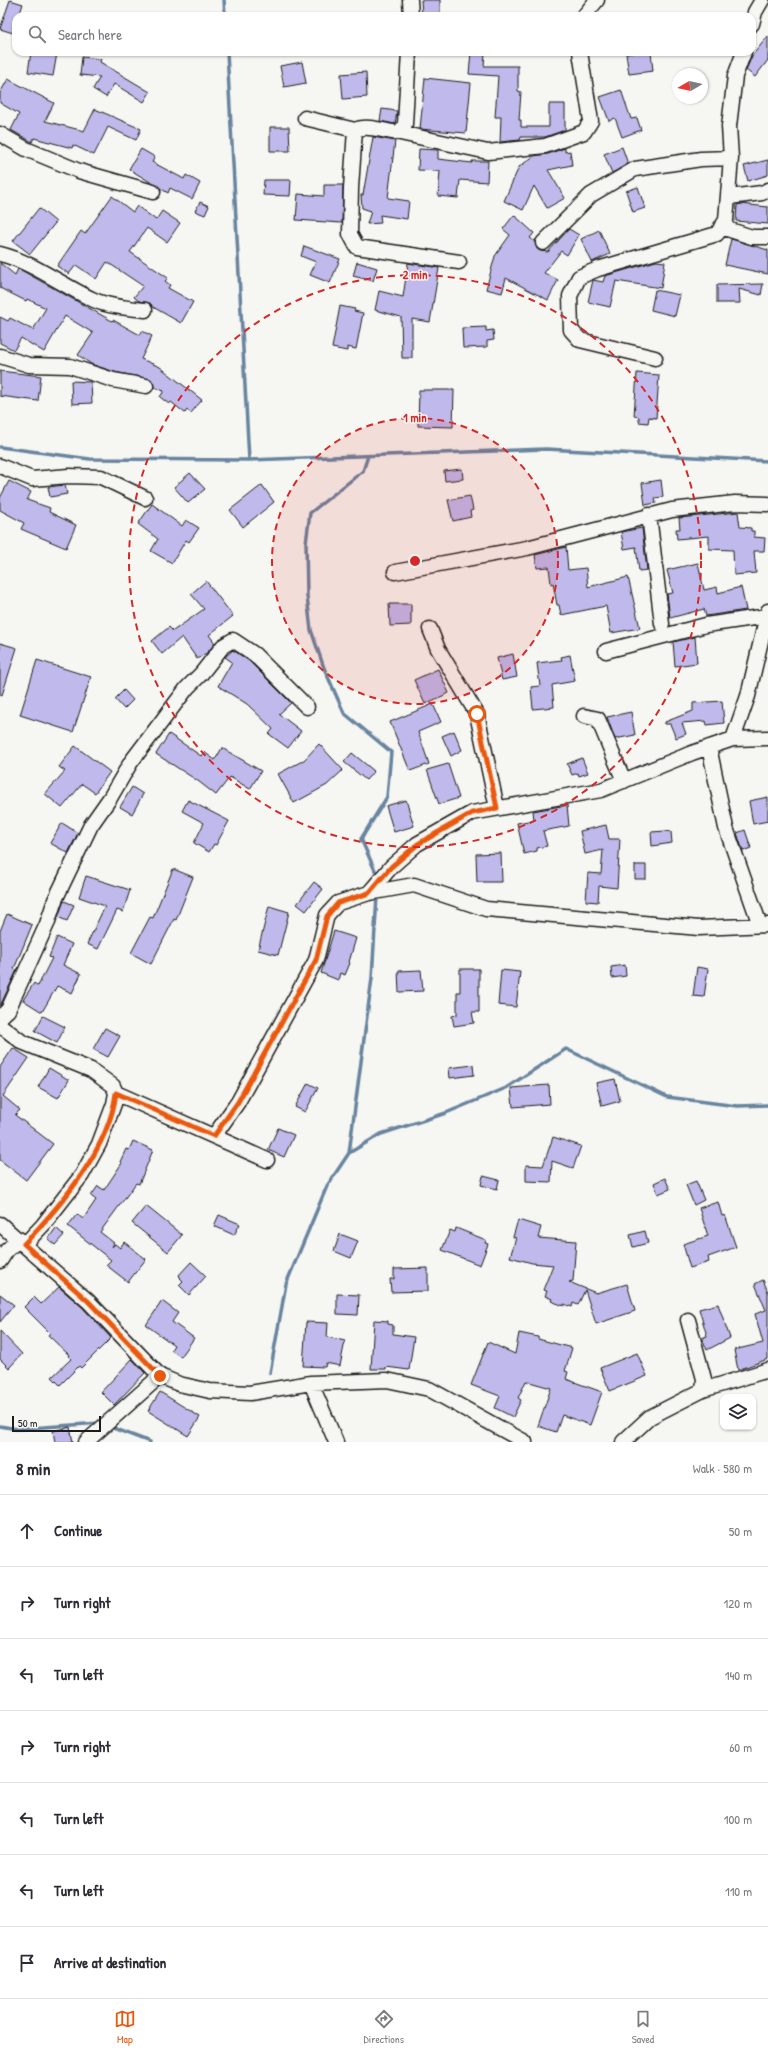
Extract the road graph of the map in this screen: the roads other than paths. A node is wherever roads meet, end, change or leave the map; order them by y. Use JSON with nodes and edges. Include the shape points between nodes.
{"nodes":[{"id":1,"x":410,"y":0,"type":"edge"},
{"id":2,"x":596,"y":0,"type":"edge"},
{"id":3,"x":762,"y":0,"type":"edge"},
{"id":4,"x":411,"y":12,"type":"edge"},
{"id":5,"x":587,"y":12,"type":"edge"},
{"id":6,"x":755,"y":12,"type":"edge"},
{"id":7,"x":410,"y":56,"type":"edge"},
{"id":8,"x":581,"y":56,"type":"edge"},
{"id":9,"x":742,"y":56,"type":"edge"},
{"id":10,"x":305,"y":118,"type":"dead end"},
{"id":11,"x":355,"y":130,"type":"junction"},
{"id":12,"x":400,"y":132,"type":"junction"},
{"id":13,"x":0,"y":134,"type":"edge"},
{"id":14,"x":731,"y":158,"type":"junction"},
{"id":15,"x":768,"y":190,"type":"edge"},
{"id":16,"x":153,"y":192,"type":"dead end"},
{"id":17,"x":729,"y":197,"type":"junction"},
{"id":18,"x":721,"y":227,"type":"junction"},
{"id":19,"x":768,"y":237,"type":"edge"},
{"id":20,"x":543,"y":243,"type":"dead end"},
{"id":21,"x":0,"y":254,"type":"edge"},
{"id":22,"x":459,"y":262,"type":"dead end"},
{"id":23,"x":145,"y":310,"type":"dead end"},
{"id":24,"x":0,"y":356,"type":"edge"},
{"id":25,"x":654,"y":358,"type":"dead end"},
{"id":26,"x":146,"y":386,"type":"dead end"},
{"id":27,"x":0,"y":466,"type":"edge"},
{"id":28,"x":146,"y":498,"type":"dead end"},
{"id":29,"x":768,"y":504,"type":"edge"},
{"id":30,"x":649,"y":515,"type":"junction"},
{"id":31,"x":395,"y":572,"type":"dead end"},
{"id":32,"x":767,"y":614,"type":"edge"},
{"id":33,"x":662,"y":624,"type":"dead end"},
{"id":34,"x":430,"y":629,"type":"dead end"},
{"id":35,"x":606,"y":651,"type":"dead end"},
{"id":36,"x":307,"y":707,"type":"dead end"},
{"id":37,"x":584,"y":716,"type":"dead end"},
{"id":38,"x":768,"y":738,"type":"edge"},
{"id":39,"x":733,"y":739,"type":"junction"},
{"id":40,"x":709,"y":748,"type":"junction"},
{"id":41,"x":624,"y":781,"type":"junction"},
{"id":42,"x":497,"y":808,"type":"junction"},
{"id":43,"x":369,"y":893,"type":"junction"},
{"id":44,"x":764,"y":925,"type":"edge"},
{"id":45,"x":0,"y":1017,"type":"edge"},
{"id":46,"x":0,"y":1024,"type":"edge"},
{"id":47,"x":116,"y":1093,"type":"junction"},
{"id":48,"x":214,"y":1136,"type":"junction"},
{"id":49,"x":267,"y":1160,"type":"dead end"},
{"id":50,"x":0,"y":1224,"type":"edge"},
{"id":51,"x":22,"y":1242,"type":"junction"},
{"id":52,"x":0,"y":1261,"type":"edge"},
{"id":53,"x":688,"y":1320,"type":"dead end"},
{"id":54,"x":768,"y":1370,"type":"edge"},
{"id":55,"x":160,"y":1376,"type":"junction"},
{"id":56,"x":312,"y":1383,"type":"junction"},
{"id":57,"x":703,"y":1390,"type":"junction"},
{"id":58,"x":86,"y":1442,"type":"edge"},
{"id":59,"x":336,"y":1442,"type":"edge"},
{"id":60,"x":525,"y":1442,"type":"edge"},
{"id":61,"x":623,"y":1442,"type":"edge"}],
"edges":[{"from":1,"to":4,"type":"street"},
{"from":2,"to":5,"type":"street"},
{"from":3,"to":6,"type":"street"},
{"from":7,"to":12,"type":"street","via":[[405,124]]},
{"from":8,"to":12,"type":"street","via":[[591,122],[584,132],[545,146],[488,152]]},
{"from":9,"to":14,"type":"street","via":[[735,76],[729,126]]},
{"from":10,"to":11,"type":"street"},
{"from":11,"to":12,"type":"street","via":[[362,127]]},
{"from":11,"to":22,"type":"street","via":[[350,234],[357,247]]},
{"from":13,"to":16,"type":"street","via":[[79,171]]},
{"from":14,"to":17,"type":"street"},
{"from":14,"to":20,"type":"street","via":[[701,159],[635,169],[591,195]]},
{"from":15,"to":17,"type":"street"},
{"from":17,"to":18,"type":"street","via":[[726,220]]},
{"from":18,"to":19,"type":"street","via":[[752,237]]},
{"from":18,"to":25,"type":"street","via":[[717,234],[579,277],[570,296],[571,330],[580,340]]},
{"from":21,"to":23,"type":"street","via":[[51,276],[94,300],[114,306]]},
{"from":24,"to":26,"type":"street","via":[[29,365],[70,366],[113,380]]},
{"from":27,"to":28,"type":"street","via":[[32,479],[101,477]]},
{"from":29,"to":30,"type":"street","via":[[735,503]]},
{"from":30,"to":31,"type":"street","via":[[527,548]]},
{"from":30,"to":33,"type":"street"},
{"from":32,"to":35,"type":"street","via":[[706,625]]},
{"from":32,"to":39,"type":"street","via":[[748,696]]},
{"from":34,"to":42,"type":"street","via":[[438,649],[477,714]]},
{"from":36,"to":45,"type":"street","via":[[254,654],[233,640],[223,646],[187,688],[131,762],[91,825],[55,900],[47,924],[8,1010]]},
{"from":37,"to":41,"type":"street","via":[[598,719]]},
{"from":38,"to":39,"type":"street"},
{"from":39,"to":40,"type":"street"},
{"from":40,"to":41,"type":"street"},
{"from":40,"to":44,"type":"street","via":[[726,828]]},
{"from":41,"to":42,"type":"street","via":[[601,790]]},
{"from":42,"to":43,"type":"street","via":[[472,813],[418,844],[391,867]]},
{"from":43,"to":44,"type":"street","via":[[414,885],[486,909],[699,928]]},
{"from":43,"to":48,"type":"street","via":[[338,903],[327,916],[316,960],[238,1102]]},
{"from":46,"to":47,"type":"street","via":[[22,1042],[91,1070],[113,1086]]},
{"from":47,"to":48,"type":"street"},
{"from":47,"to":51,"type":"street","via":[[99,1144],[82,1175],[43,1225]]},
{"from":48,"to":49,"type":"street"},
{"from":50,"to":51,"type":"street"},
{"from":51,"to":52,"type":"street","via":[[7,1250]]},
{"from":51,"to":55,"type":"street","via":[[88,1301]]},
{"from":53,"to":57,"type":"street","via":[[704,1379]]},
{"from":54,"to":57,"type":"street"},
{"from":55,"to":56,"type":"street","via":[[190,1388],[250,1393]]},
{"from":55,"to":58,"type":"street"},
{"from":56,"to":59,"type":"street"},
{"from":56,"to":60,"type":"street","via":[[387,1380],[429,1389]]},
{"from":57,"to":61,"type":"street","via":[[650,1417]]}]}
